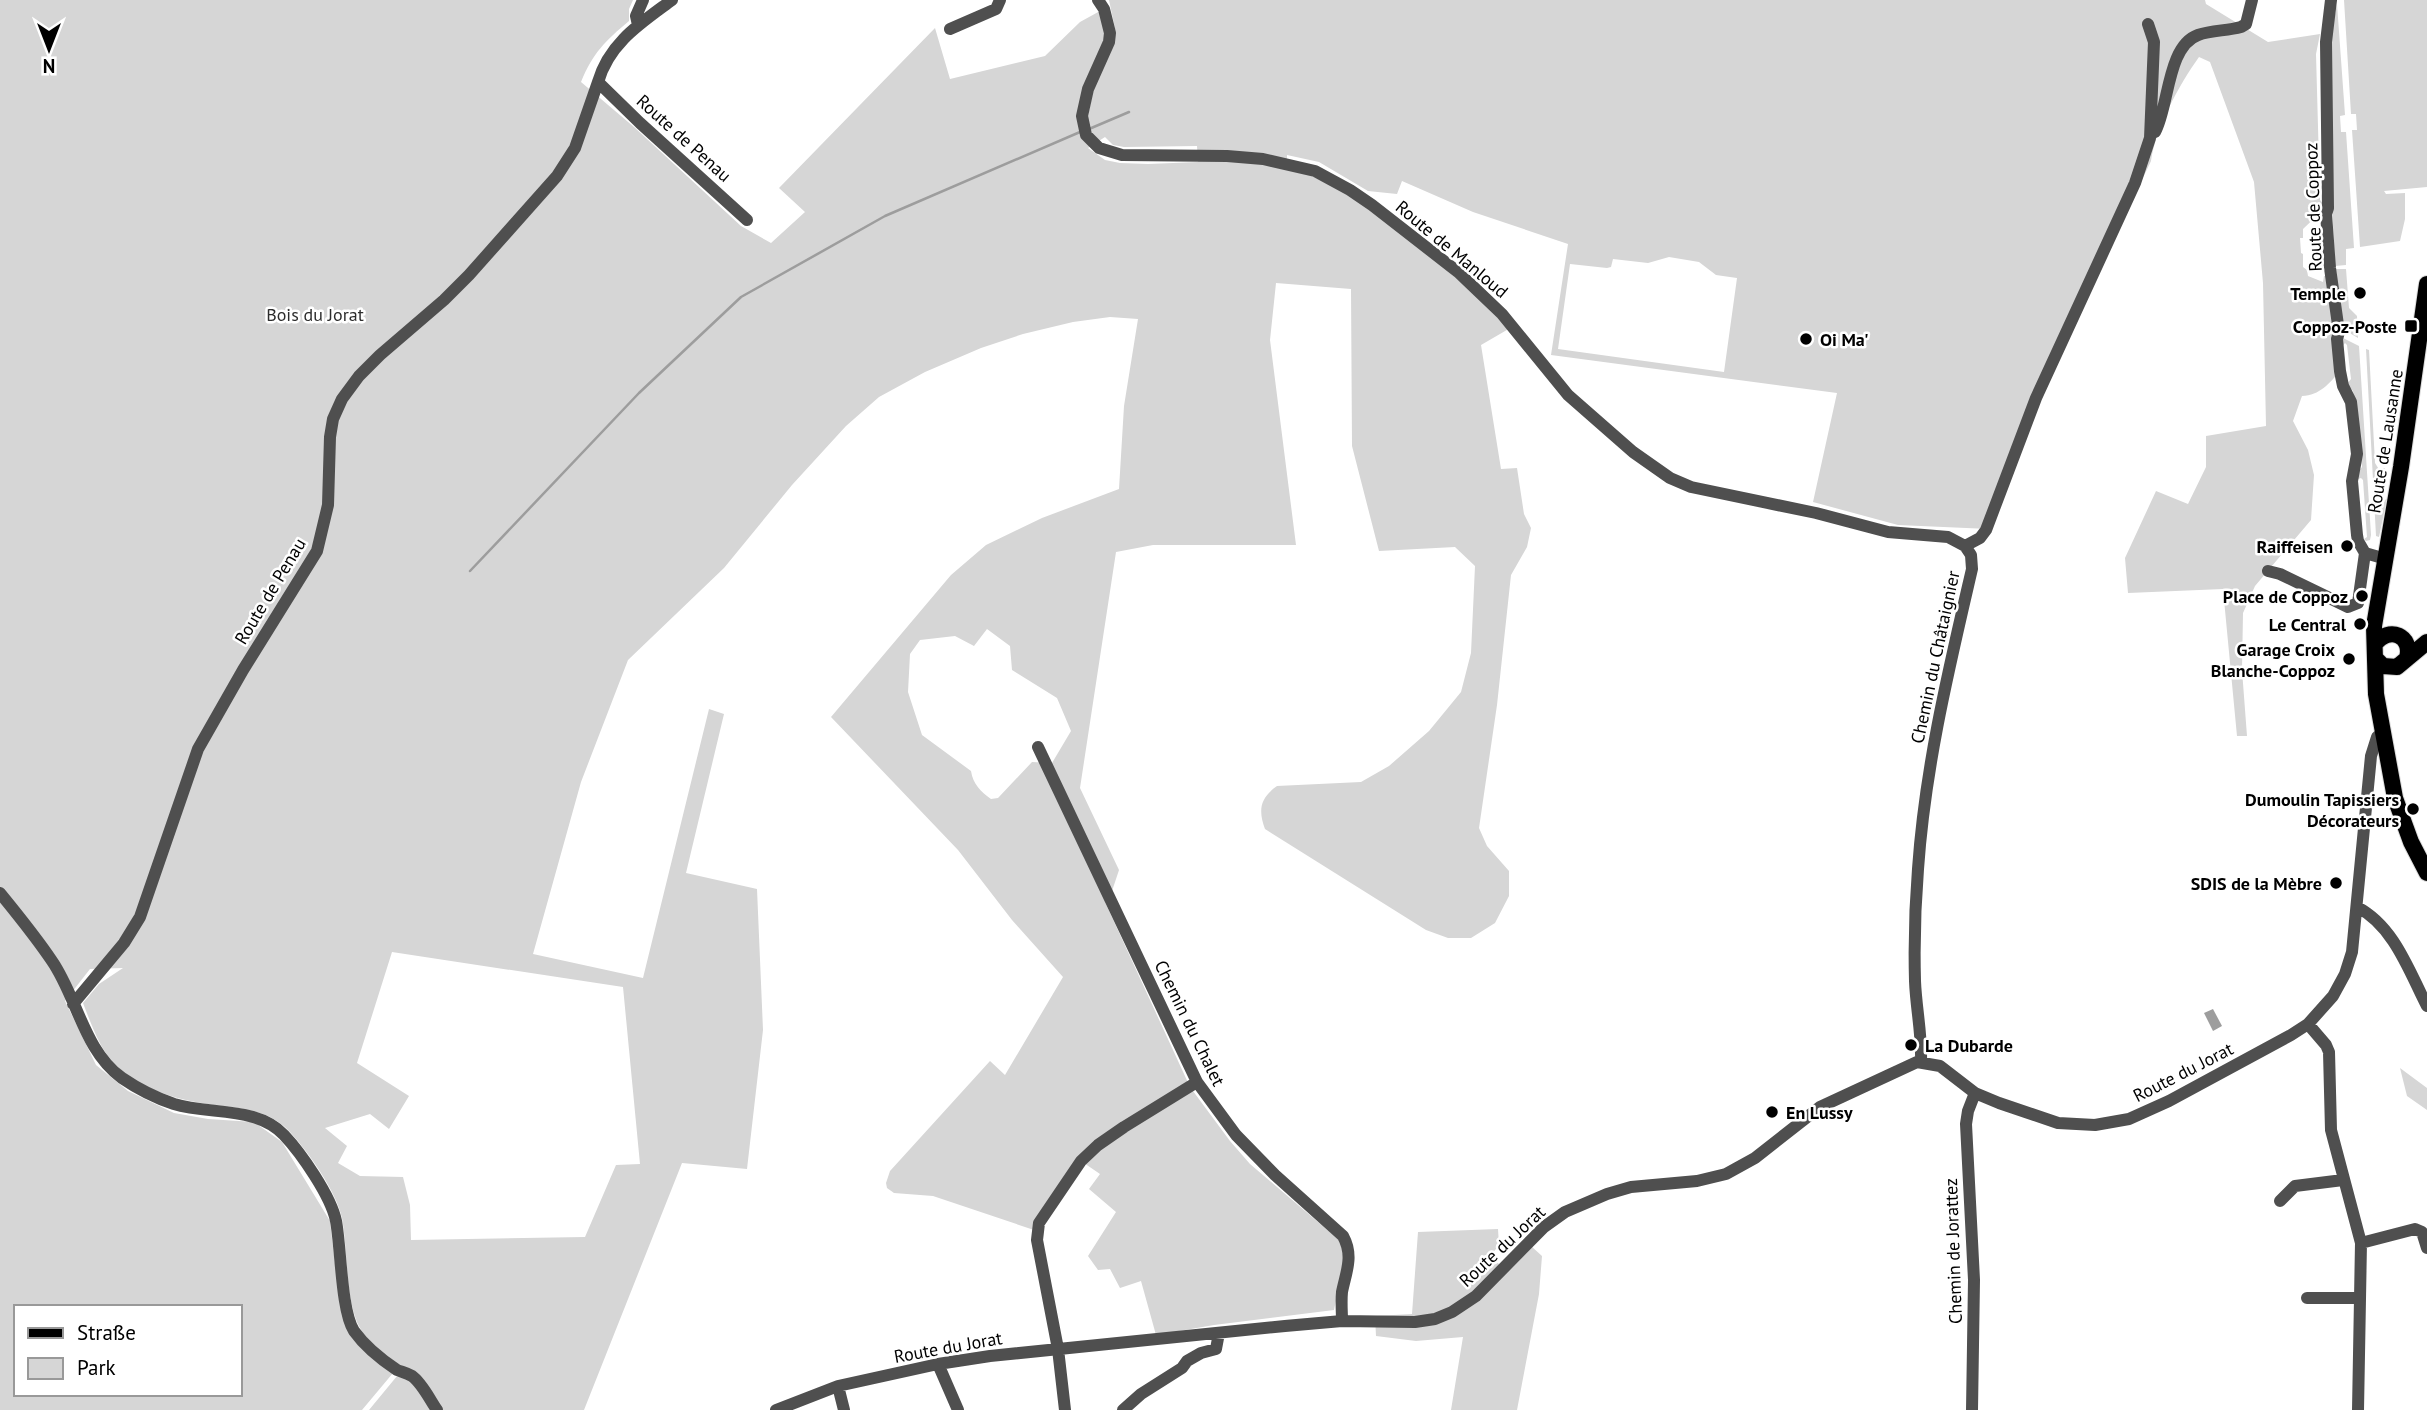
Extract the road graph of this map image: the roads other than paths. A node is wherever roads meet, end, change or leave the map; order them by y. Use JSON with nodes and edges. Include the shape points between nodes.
{"nodes":[{"id":1,"x":643,"y":0,"type":"edge"},
{"id":2,"x":672,"y":0,"type":"edge"},
{"id":3,"x":1000,"y":0,"type":"edge"},
{"id":4,"x":1098,"y":0,"type":"edge"},
{"id":5,"x":2252,"y":0,"type":"edge"},
{"id":6,"x":2331,"y":0,"type":"edge"},
{"id":7,"x":2148,"y":24,"type":"dead end"},
{"id":8,"x":638,"y":25,"type":"junction"},
{"id":9,"x":950,"y":29,"type":"dead end"},
{"id":10,"x":598,"y":82,"type":"junction"},
{"id":11,"x":2150,"y":138,"type":"junction"},
{"id":12,"x":747,"y":220,"type":"dead end"},
{"id":13,"x":2427,"y":284,"type":"edge"},
{"id":14,"x":1965,"y":546,"type":"junction"},
{"id":15,"x":2365,"y":553,"type":"junction"},
{"id":16,"x":2386,"y":559,"type":"junction"},
{"id":17,"x":2268,"y":571,"type":"dead end"},
{"id":18,"x":2379,"y":603,"type":"junction"},
{"id":19,"x":2427,"y":633,"type":"edge"},
{"id":20,"x":2398,"y":635,"type":"junction"},
{"id":21,"x":2427,"y":642,"type":"edge"},
{"id":22,"x":2375,"y":651,"type":"junction"},
{"id":23,"x":2402,"y":663,"type":"junction"},
{"id":24,"x":2379,"y":715,"type":"junction"},
{"id":25,"x":2382,"y":734,"type":"junction"},
{"id":26,"x":1038,"y":747,"type":"dead end"},
{"id":27,"x":2427,"y":873,"type":"edge"},
{"id":28,"x":0,"y":893,"type":"edge"},
{"id":29,"x":2357,"y":907,"type":"junction"},
{"id":30,"x":74,"y":1004,"type":"junction"},
{"id":31,"x":2427,"y":1006,"type":"edge"},
{"id":32,"x":2308,"y":1024,"type":"junction"},
{"id":33,"x":1921,"y":1061,"type":"junction"},
{"id":34,"x":1197,"y":1082,"type":"junction"},
{"id":35,"x":1975,"y":1093,"type":"junction"},
{"id":36,"x":2343,"y":1180,"type":"junction"},
{"id":37,"x":2280,"y":1200,"type":"dead end"},
{"id":38,"x":2361,"y":1243,"type":"junction"},
{"id":39,"x":2427,"y":1248,"type":"edge"},
{"id":40,"x":2307,"y":1298,"type":"dead end"},
{"id":41,"x":2360,"y":1298,"type":"junction"},
{"id":42,"x":1342,"y":1321,"type":"junction"},
{"id":43,"x":1219,"y":1332,"type":"junction"},
{"id":44,"x":1058,"y":1349,"type":"junction"},
{"id":45,"x":938,"y":1364,"type":"junction"},
{"id":46,"x":838,"y":1386,"type":"junction"},
{"id":47,"x":437,"y":1410,"type":"edge"},
{"id":48,"x":776,"y":1410,"type":"edge"},
{"id":49,"x":844,"y":1410,"type":"edge"},
{"id":50,"x":958,"y":1410,"type":"edge"},
{"id":51,"x":1065,"y":1410,"type":"edge"},
{"id":52,"x":1123,"y":1410,"type":"edge"},
{"id":53,"x":1972,"y":1410,"type":"edge"},
{"id":54,"x":2357,"y":1410,"type":"edge"}],
"edges":[{"from":1,"to":8,"type":"street","via":[[636,16]]},
{"from":2,"to":8,"type":"street","name":"Route de Penau"},
{"from":3,"to":9,"type":"street","via":[[996,9]]},
{"from":4,"to":14,"type":"street","name":"Route de Manloud","via":[[1110,33],[1088,89],[1083,121],[1086,135],[1095,145],[1122,155],[1264,159],[1315,171],[1361,198],[1458,272],[1502,314],[1568,395],[1670,478],[1691,487],[1888,532],[1948,537]]},
{"from":5,"to":11,"type":"street","via":[[2246,24],[2197,35],[2180,51],[2157,130]]},
{"from":6,"to":15,"type":"street","name":"Route de Coppoz","via":[[2326,42],[2328,238],[2340,371],[2351,402],[2357,454],[2352,481],[2357,535]]},
{"from":7,"to":11,"type":"street","via":[[2154,42]]},
{"from":8,"to":10,"type":"street","name":"Route de Penau","via":[[613,48]]},
{"from":10,"to":12,"type":"street","name":"Route de Penau"},
{"from":10,"to":30,"type":"street","name":"Route de Penau","via":[[575,148],[557,176],[469,275],[380,355],[342,400],[330,437],[328,505],[317,551],[198,749],[140,917]]},
{"from":11,"to":14,"type":"street","via":[[2135,183],[2035,398],[1986,530]]},
{"from":13,"to":16,"type":"main road","name":"Route de Lausanne"},
{"from":14,"to":33,"type":"street","name":"Chemin du Châtaignier","via":[[1972,569],[1943,696],[1918,870],[1915,983]]},
{"from":15,"to":16,"type":"street"},
{"from":15,"to":17,"type":"street","via":[[2360,596],[2353,607]]},
{"from":16,"to":18,"type":"main road","name":"Route de Lausanne"},
{"from":18,"to":20,"type":"main road","via":[[2384,619]]},
{"from":18,"to":22,"type":"main road","name":"Route de Lausanne","via":[[2374,620]]},
{"from":19,"to":20,"type":"main road"},
{"from":20,"to":22,"type":"main road","via":[[2382,636]]},
{"from":20,"to":23,"type":"main road","via":[[2409,649]]},
{"from":21,"to":23,"type":"main road"},
{"from":22,"to":23,"type":"main road","via":[[2383,666]]},
{"from":22,"to":24,"type":"main road","name":"Route de Lausanne"},
{"from":23,"to":24,"type":"main road","via":[[2388,684]]},
{"from":24,"to":25,"type":"main road","name":"Route de Lausanne"},
{"from":25,"to":27,"type":"main road","name":"Route de Lausanne","via":[[2398,809]]},
{"from":25,"to":29,"type":"street","name":"Route du Jorat","via":[[2371,756]]},
{"from":26,"to":34,"type":"street","name":"Chemin du Chalet"},
{"from":28,"to":30,"type":"street","via":[[52,961]]},
{"from":29,"to":31,"type":"street","via":[[2385,929]]},
{"from":29,"to":32,"type":"street","name":"Route du Jorat","via":[[2345,974]]},
{"from":30,"to":47,"type":"street","via":[[103,1060],[133,1085],[176,1105],[255,1117],[274,1125],[286,1137],[329,1200],[353,1329],[378,1355],[414,1377]]},
{"from":32,"to":35,"type":"street","name":"Route du Jorat","via":[[2169,1101],[2106,1124],[2058,1123]]},
{"from":32,"to":36,"type":"street","via":[[2329,1052],[2331,1129]]},
{"from":33,"to":35,"type":"street","name":"Route du Jorat","via":[[1945,1069]]},
{"from":33,"to":42,"type":"street","name":"Route du Jorat","via":[[1820,1107],[1755,1158],[1726,1174],[1631,1187],[1565,1212],[1535,1235],[1486,1287],[1452,1312],[1415,1322]]},
{"from":34,"to":42,"type":"street","name":"Chemin du Chalet","via":[[1236,1135],[1343,1236],[1349,1255]]},
{"from":34,"to":44,"type":"street","via":[[1098,1145],[1081,1161],[1040,1223],[1037,1240]]},
{"from":35,"to":53,"type":"street","name":"Chemin de Jorattez","via":[[1966,1124],[1974,1280]]},
{"from":36,"to":37,"type":"street","via":[[2295,1186]]},
{"from":36,"to":38,"type":"street"},
{"from":38,"to":39,"type":"street","via":[[2415,1228],[2422,1232]]},
{"from":38,"to":41,"type":"street"},
{"from":40,"to":41,"type":"street"},
{"from":41,"to":54,"type":"street"},
{"from":42,"to":43,"type":"street","name":"Route du Jorat"},
{"from":43,"to":44,"type":"street","name":"Route du Jorat"},
{"from":43,"to":52,"type":"street","via":[[1216,1349],[1187,1361]]},
{"from":44,"to":45,"type":"street","name":"Route du Jorat"},
{"from":44,"to":51,"type":"street"},
{"from":45,"to":46,"type":"street","name":"Route du Jorat"},
{"from":45,"to":50,"type":"street"},
{"from":46,"to":48,"type":"street","name":"Route du Jorat"},
{"from":46,"to":49,"type":"street"}]}
